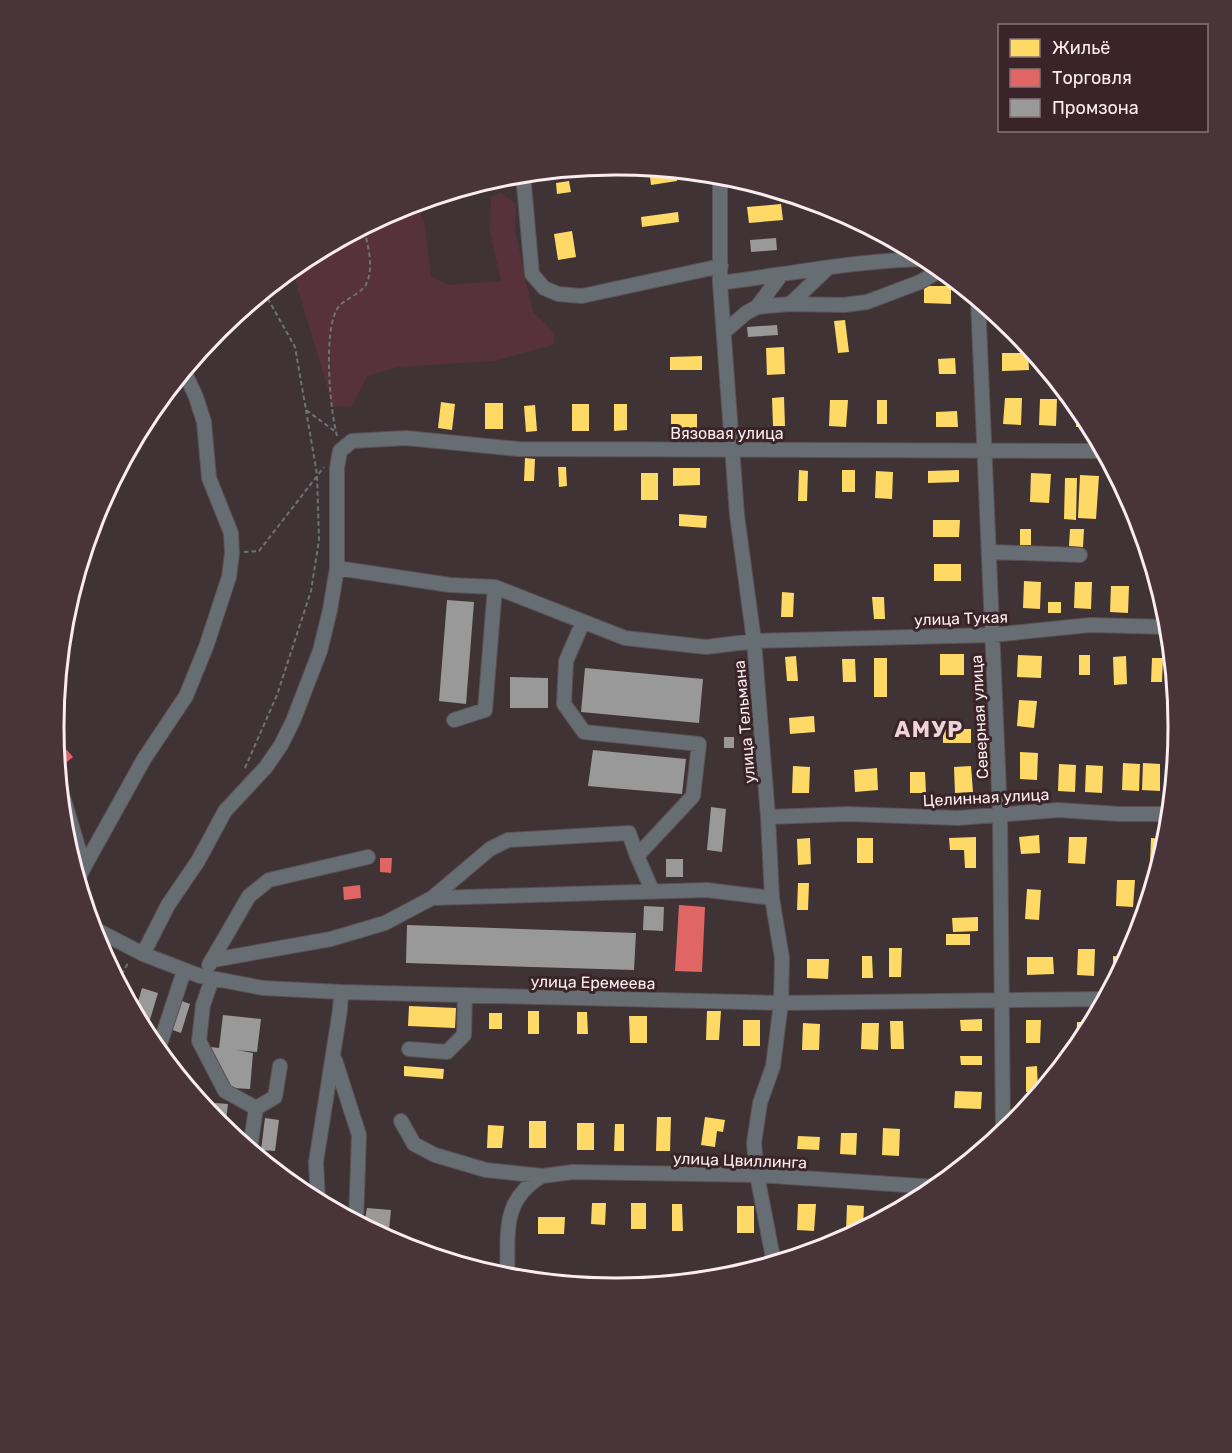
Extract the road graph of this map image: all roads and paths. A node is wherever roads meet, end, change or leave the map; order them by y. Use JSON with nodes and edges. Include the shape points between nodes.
{"nodes":[{"id":1,"x":524,"y":183,"type":"edge"},
{"id":2,"x":720,"y":185,"type":"edge"},
{"id":3,"x":365,"y":235,"type":"edge"},
{"id":4,"x":908,"y":259,"type":"edge"},
{"id":5,"x":721,"y":266,"type":"junction"},
{"id":6,"x":828,"y":268,"type":"junction"},
{"id":7,"x":781,"y":275,"type":"junction"},
{"id":8,"x":932,"y":275,"type":"edge"},
{"id":9,"x":720,"y":283,"type":"junction"},
{"id":10,"x":268,"y":299,"type":"edge"},
{"id":11,"x":790,"y":304,"type":"junction"},
{"id":12,"x":757,"y":307,"type":"junction"},
{"id":13,"x":979,"y":311,"type":"edge"},
{"id":14,"x":724,"y":332,"type":"junction"},
{"id":15,"x":188,"y":379,"type":"edge"},
{"id":16,"x":306,"y":410,"type":"junction"},
{"id":17,"x":336,"y":432,"type":"junction"},
{"id":18,"x":985,"y":449,"type":"junction"},
{"id":19,"x":732,"y":450,"type":"junction"},
{"id":20,"x":340,"y":451,"type":"junction"},
{"id":21,"x":1094,"y":451,"type":"edge"},
{"id":22,"x":316,"y":474,"type":"junction"},
{"id":23,"x":990,"y":552,"type":"junction"},
{"id":24,"x":232,"y":553,"type":"junction"},
{"id":25,"x":1080,"y":555,"type":"dead end"},
{"id":26,"x":337,"y":568,"type":"junction"},
{"id":27,"x":495,"y":587,"type":"junction"},
{"id":28,"x":583,"y":622,"type":"junction"},
{"id":29,"x":1158,"y":627,"type":"edge"},
{"id":30,"x":992,"y":635,"type":"junction"},
{"id":31,"x":754,"y":641,"type":"junction"},
{"id":32,"x":454,"y":720,"type":"dead end"},
{"id":33,"x":244,"y":770,"type":"dead end"},
{"id":34,"x":1160,"y":814,"type":"edge"},
{"id":35,"x":1000,"y":815,"type":"junction"},
{"id":36,"x":768,"y":817,"type":"junction"},
{"id":37,"x":637,"y":856,"type":"junction"},
{"id":38,"x":368,"y":857,"type":"dead end"},
{"id":39,"x":83,"y":869,"type":"edge"},
{"id":40,"x":652,"y":890,"type":"junction"},
{"id":41,"x":432,"y":898,"type":"junction"},
{"id":42,"x":772,"y":898,"type":"junction"},
{"id":43,"x":105,"y":935,"type":"edge"},
{"id":44,"x":137,"y":955,"type":"junction"},
{"id":45,"x":213,"y":960,"type":"junction"},
{"id":46,"x":184,"y":971,"type":"junction"},
{"id":47,"x":123,"y":974,"type":"edge"},
{"id":48,"x":206,"y":978,"type":"junction"},
{"id":49,"x":341,"y":992,"type":"junction"},
{"id":50,"x":465,"y":995,"type":"junction"},
{"id":51,"x":1096,"y":999,"type":"edge"},
{"id":52,"x":1002,"y":1000,"type":"junction"},
{"id":53,"x":782,"y":1003,"type":"junction"},
{"id":54,"x":163,"y":1041,"type":"edge"},
{"id":55,"x":409,"y":1049,"type":"dead end"},
{"id":56,"x":333,"y":1056,"type":"junction"},
{"id":57,"x":280,"y":1066,"type":"dead end"},
{"id":58,"x":256,"y":1108,"type":"junction"},
{"id":59,"x":1003,"y":1119,"type":"edge"},
{"id":60,"x":400,"y":1120,"type":"dead end"},
{"id":61,"x":251,"y":1140,"type":"edge"},
{"id":62,"x":757,"y":1175,"type":"junction"},
{"id":63,"x":542,"y":1176,"type":"junction"},
{"id":64,"x":920,"y":1186,"type":"edge"},
{"id":65,"x":317,"y":1190,"type":"edge"},
{"id":66,"x":356,"y":1213,"type":"edge"},
{"id":67,"x":772,"y":1255,"type":"edge"},
{"id":68,"x":508,"y":1267,"type":"edge"}],
"edges":[{"from":1,"to":5,"type":"street","via":[[532,274],[544,288],[558,294],[582,296]]},
{"from":2,"to":5,"type":"street","name":"улица Тельмана"},
{"from":3,"to":17,"type":"path","via":[[370,271],[365,286],[337,309],[328,339]]},
{"from":4,"to":6,"type":"street"},
{"from":5,"to":9,"type":"street","name":"улица Тельмана"},
{"from":6,"to":7,"type":"street"},
{"from":6,"to":11,"type":"street"},
{"from":7,"to":9,"type":"street"},
{"from":7,"to":12,"type":"street"},
{"from":8,"to":11,"type":"street","via":[[867,302]]},
{"from":9,"to":14,"type":"street","name":"улица Тельмана"},
{"from":10,"to":16,"type":"path","via":[[295,347]]},
{"from":11,"to":12,"type":"street"},
{"from":12,"to":14,"type":"street"},
{"from":13,"to":18,"type":"street","name":"Северная улица"},
{"from":14,"to":19,"type":"street","name":"улица Тельмана"},
{"from":15,"to":24,"type":"street","via":[[204,422],[209,478],[231,533]]},
{"from":16,"to":17,"type":"path"},
{"from":16,"to":22,"type":"path"},
{"from":17,"to":20,"type":"path"},
{"from":18,"to":19,"type":"street","name":"Вязовая улица"},
{"from":18,"to":21,"type":"street","name":"Вязовая улица"},
{"from":18,"to":23,"type":"street","name":"Северная улица"},
{"from":19,"to":20,"type":"street","name":"Вязовая улица","via":[[518,449],[406,438],[352,441]]},
{"from":19,"to":31,"type":"street","name":"улица Тельмана"},
{"from":20,"to":22,"type":"path"},
{"from":20,"to":26,"type":"street"},
{"from":22,"to":24,"type":"path","via":[[259,550]]},
{"from":22,"to":33,"type":"path","via":[[319,540],[311,591],[277,695]]},
{"from":23,"to":25,"type":"street"},
{"from":23,"to":30,"type":"street","name":"Северная улица"},
{"from":24,"to":39,"type":"street","via":[[229,577],[186,696],[144,759]]},
{"from":26,"to":27,"type":"street","name":"улица Тукая","via":[[450,585]]},
{"from":26,"to":44,"type":"street","via":[[320,651],[281,745],[225,811],[198,861]]},
{"from":27,"to":28,"type":"street","name":"улица Тукая"},
{"from":27,"to":32,"type":"street","via":[[485,710]]},
{"from":28,"to":31,"type":"street","name":"улица Тукая","via":[[625,639],[706,647]]},
{"from":28,"to":37,"type":"street","via":[[566,661],[564,704],[584,732],[699,744],[693,796]]},
{"from":29,"to":30,"type":"street","name":"улица Тукая","via":[[1090,625]]},
{"from":30,"to":31,"type":"street","name":"улица Тукая"},
{"from":30,"to":35,"type":"street","name":"Северная улица"},
{"from":31,"to":36,"type":"street","name":"улица Тельмана"},
{"from":34,"to":35,"type":"street","name":"Целинная улица","via":[[1058,810]]},
{"from":35,"to":36,"type":"street","name":"Целинная улица"},
{"from":35,"to":52,"type":"street","name":"Северная улица"},
{"from":36,"to":42,"type":"street","name":"улица Тельмана"},
{"from":37,"to":40,"type":"street"},
{"from":37,"to":41,"type":"street","via":[[629,833],[507,840],[490,849]]},
{"from":38,"to":45,"type":"street","via":[[269,880],[249,896]]},
{"from":40,"to":41,"type":"street"},
{"from":40,"to":42,"type":"street","via":[[706,890]]},
{"from":41,"to":45,"type":"street","via":[[385,923],[331,939]]},
{"from":42,"to":53,"type":"street","name":"улица Тельмана","via":[[782,958]]},
{"from":43,"to":44,"type":"street","name":"улица Еремеева"},
{"from":44,"to":46,"type":"street","name":"улица Еремеева"},
{"from":44,"to":47,"type":"path"},
{"from":45,"to":48,"type":"street"},
{"from":46,"to":48,"type":"street","name":"улица Еремеева"},
{"from":46,"to":54,"type":"street"},
{"from":48,"to":49,"type":"street","name":"улица Еремеева","via":[[263,988]]},
{"from":48,"to":58,"type":"street","via":[[199,1041],[225,1091]]},
{"from":49,"to":50,"type":"street","name":"улица Еремеева"},
{"from":49,"to":56,"type":"street"},
{"from":50,"to":53,"type":"street","name":"улица Еремеева"},
{"from":50,"to":55,"type":"street","via":[[464,1035],[447,1052]]},
{"from":51,"to":52,"type":"street","name":"улица Еремеева"},
{"from":52,"to":53,"type":"street","name":"улица Еремеева"},
{"from":52,"to":59,"type":"street","name":"Северная улица"},
{"from":53,"to":62,"type":"street","name":"улица Тельмана","via":[[773,1066],[760,1103],[754,1143]]},
{"from":56,"to":65,"type":"street","via":[[316,1162]]},
{"from":56,"to":66,"type":"street","via":[[359,1134]]},
{"from":57,"to":58,"type":"street","via":[[274,1097]]},
{"from":58,"to":61,"type":"street"},
{"from":60,"to":63,"type":"street","name":"улица Цвиллинга","via":[[414,1144],[435,1155],[486,1170]]},
{"from":62,"to":63,"type":"street","name":"улица Цвиллинга","via":[[573,1172]]},
{"from":62,"to":64,"type":"street","name":"улица Цвиллинга"},
{"from":62,"to":67,"type":"street","name":"улица Тельмана"},
{"from":63,"to":68,"type":"street","via":[[515,1199],[510,1214]]}]}
